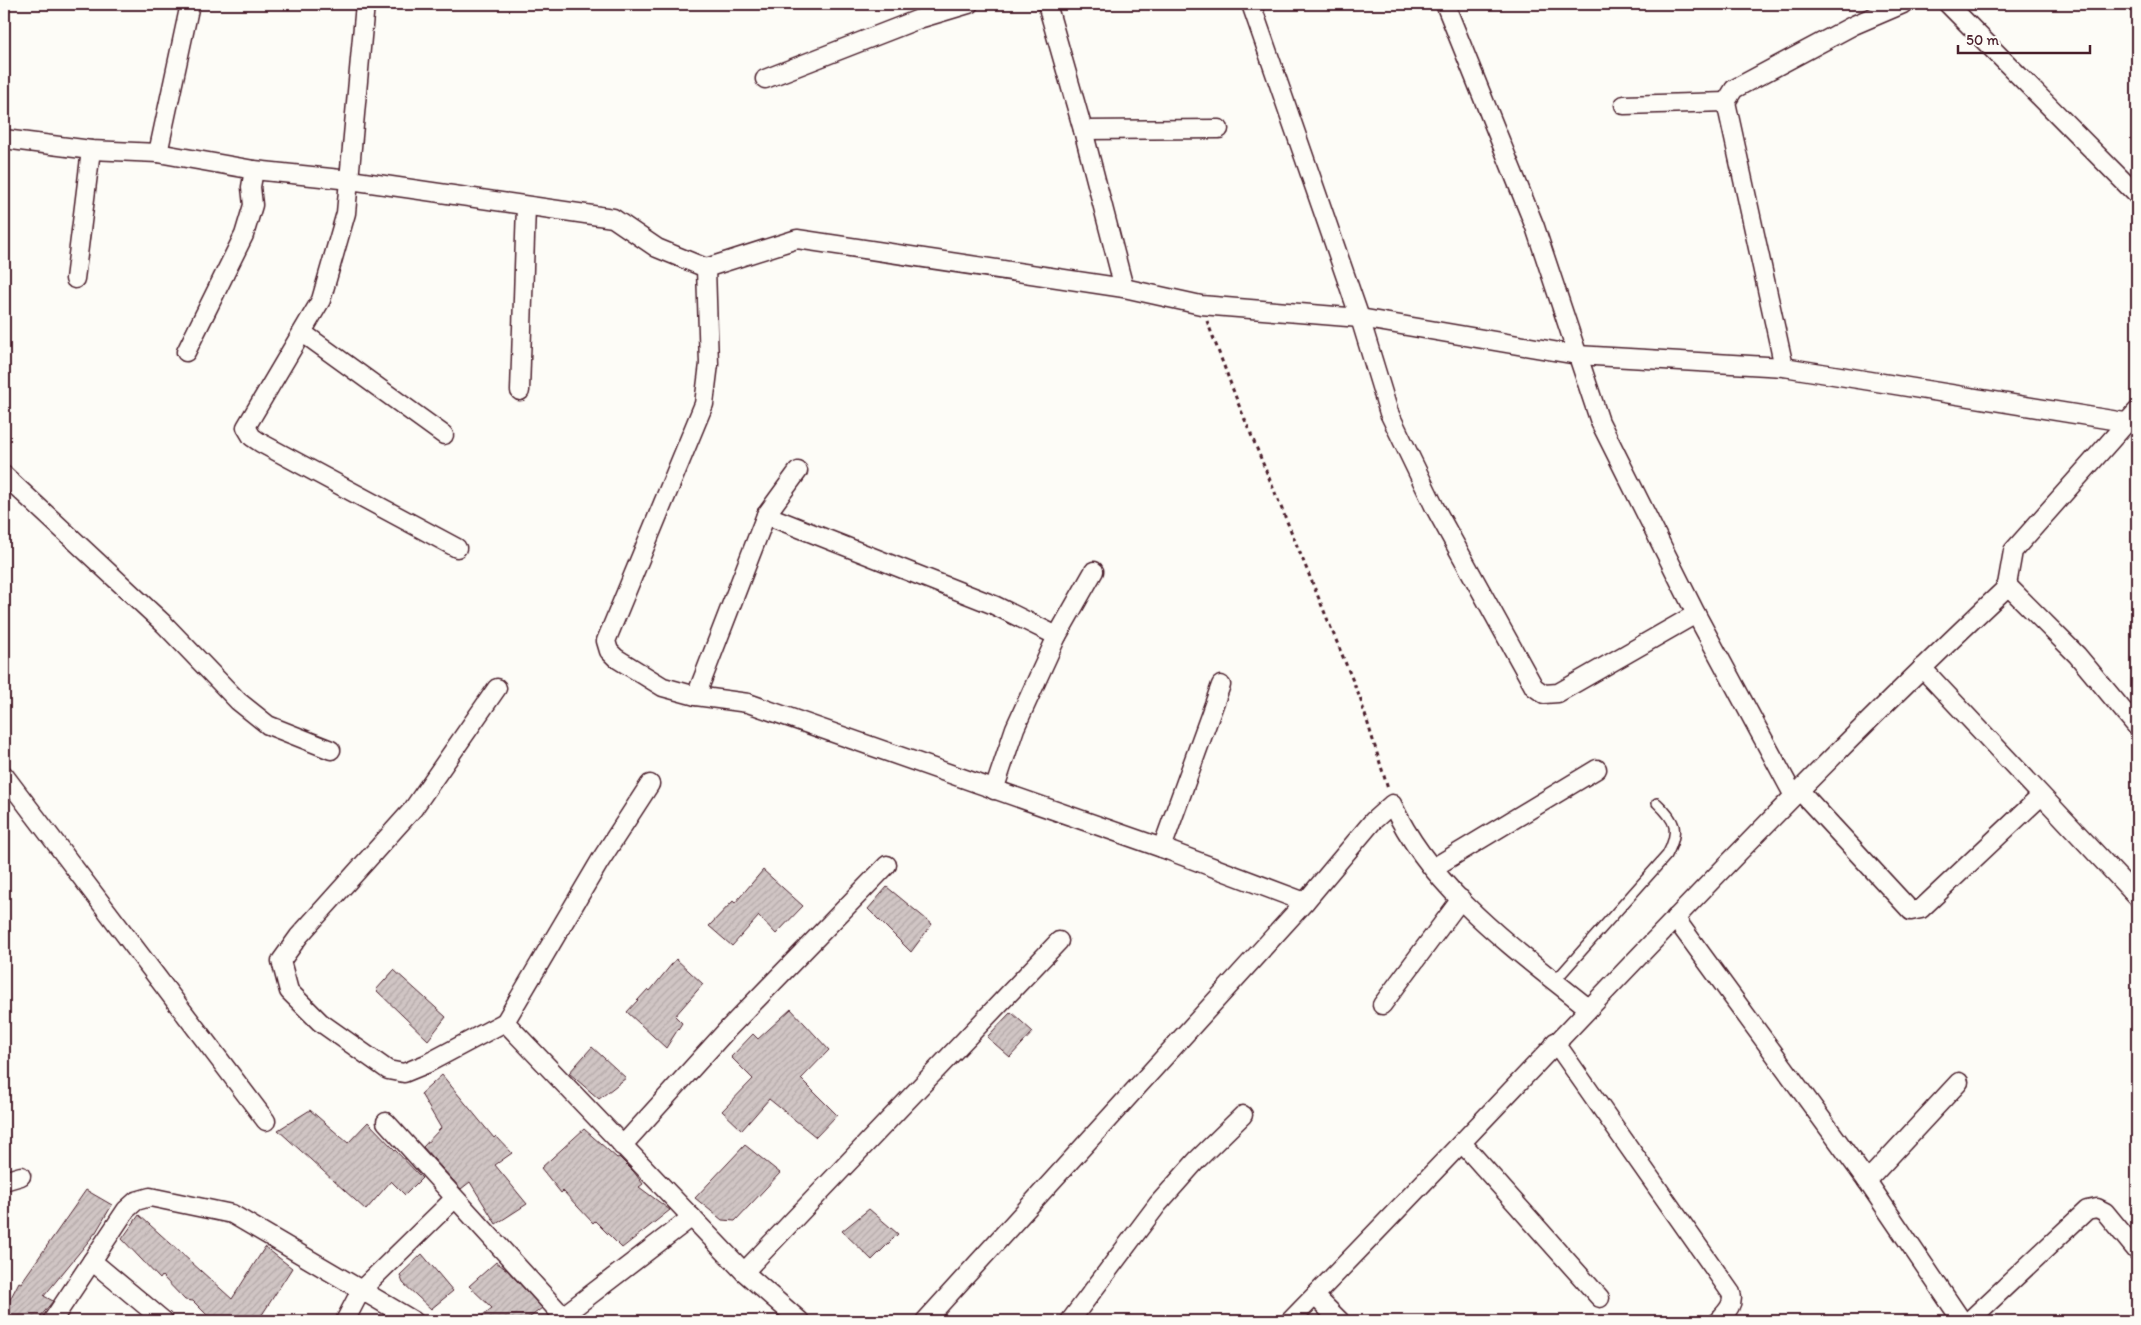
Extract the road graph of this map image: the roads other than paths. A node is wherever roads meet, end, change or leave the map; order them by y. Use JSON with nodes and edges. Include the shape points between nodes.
{"nodes":[{"id":1,"x":190,"y":4,"type":"edge"},
{"id":2,"x":365,"y":4,"type":"edge"},
{"id":3,"x":969,"y":4,"type":"edge"},
{"id":4,"x":1047,"y":4,"type":"edge"},
{"id":5,"x":1252,"y":4,"type":"edge"},
{"id":6,"x":1445,"y":4,"type":"edge"},
{"id":7,"x":1903,"y":4,"type":"edge"},
{"id":8,"x":1948,"y":4,"type":"edge"},
{"id":9,"x":765,"y":79,"type":"dead end"},
{"id":10,"x":1726,"y":102,"type":"junction"},
{"id":11,"x":1624,"y":105,"type":"dead end"},
{"id":12,"x":1220,"y":129,"type":"dead end"},
{"id":13,"x":1083,"y":130,"type":"junction"},
{"id":14,"x":4,"y":139,"type":"edge"},
{"id":15,"x":91,"y":150,"type":"junction"},
{"id":16,"x":158,"y":153,"type":"junction"},
{"id":17,"x":254,"y":170,"type":"junction"},
{"id":18,"x":350,"y":180,"type":"junction"},
{"id":19,"x":2137,"y":195,"type":"edge"},
{"id":20,"x":526,"y":206,"type":"junction"},
{"id":21,"x":706,"y":268,"type":"junction"},
{"id":22,"x":75,"y":279,"type":"dead end"},
{"id":23,"x":1124,"y":288,"type":"junction"},
{"id":24,"x":1360,"y":318,"type":"junction"},
{"id":25,"x":303,"y":333,"type":"junction"},
{"id":26,"x":186,"y":352,"type":"dead end"},
{"id":27,"x":1577,"y":354,"type":"junction"},
{"id":28,"x":1784,"y":367,"type":"junction"},
{"id":29,"x":520,"y":390,"type":"dead end"},
{"id":30,"x":2134,"y":419,"type":"edge"},
{"id":31,"x":444,"y":435,"type":"dead end"},
{"id":32,"x":798,"y":471,"type":"dead end"},
{"id":33,"x":4,"y":475,"type":"edge"},
{"id":34,"x":766,"y":515,"type":"junction"},
{"id":35,"x":457,"y":548,"type":"dead end"},
{"id":36,"x":1094,"y":571,"type":"dead end"},
{"id":37,"x":2007,"y":585,"type":"junction"},
{"id":38,"x":1696,"y":614,"type":"junction"},
{"id":39,"x":1057,"y":636,"type":"junction"},
{"id":40,"x":1922,"y":668,"type":"junction"},
{"id":41,"x":1221,"y":685,"type":"dead end"},
{"id":42,"x":497,"y":688,"type":"dead end"},
{"id":43,"x":696,"y":696,"type":"junction"},
{"id":44,"x":2137,"y":727,"type":"edge"},
{"id":45,"x":331,"y":750,"type":"dead end"},
{"id":46,"x":1597,"y":769,"type":"dead end"},
{"id":47,"x":4,"y":775,"type":"edge"},
{"id":48,"x":650,"y":784,"type":"dead end"},
{"id":49,"x":994,"y":790,"type":"junction"},
{"id":50,"x":1797,"y":793,"type":"junction"},
{"id":51,"x":2041,"y":796,"type":"junction"},
{"id":52,"x":1657,"y":803,"type":"dead end"},
{"id":53,"x":1162,"y":848,"type":"junction"},
{"id":54,"x":886,"y":865,"type":"dead end"},
{"id":55,"x":1433,"y":868,"type":"junction"},
{"id":56,"x":2137,"y":898,"type":"edge"},
{"id":57,"x":1461,"y":899,"type":"junction"},
{"id":58,"x":1305,"y":902,"type":"junction"},
{"id":59,"x":1675,"y":918,"type":"junction"},
{"id":60,"x":1059,"y":941,"type":"dead end"},
{"id":61,"x":1555,"y":981,"type":"junction"},
{"id":62,"x":1382,"y":1006,"type":"dead end"},
{"id":63,"x":1588,"y":1008,"type":"junction"},
{"id":64,"x":505,"y":1022,"type":"junction"},
{"id":65,"x":1555,"y":1042,"type":"junction"},
{"id":66,"x":1959,"y":1082,"type":"dead end"},
{"id":67,"x":1243,"y":1116,"type":"dead end"},
{"id":68,"x":266,"y":1121,"type":"dead end"},
{"id":69,"x":386,"y":1122,"type":"dead end"},
{"id":70,"x":1462,"y":1143,"type":"junction"},
{"id":71,"x":622,"y":1146,"type":"junction"},
{"id":72,"x":21,"y":1176,"type":"dead end"},
{"id":73,"x":4,"y":1181,"type":"edge"},
{"id":74,"x":1866,"y":1181,"type":"junction"},
{"id":75,"x":454,"y":1199,"type":"junction"},
{"id":76,"x":692,"y":1218,"type":"junction"},
{"id":77,"x":2137,"y":1251,"type":"edge"},
{"id":78,"x":92,"y":1261,"type":"junction"},
{"id":79,"x":744,"y":1272,"type":"junction"},
{"id":80,"x":361,"y":1290,"type":"junction"},
{"id":81,"x":1315,"y":1296,"type":"junction"},
{"id":82,"x":1600,"y":1298,"type":"dead end"},
{"id":83,"x":52,"y":1321,"type":"edge"},
{"id":84,"x":164,"y":1321,"type":"edge"},
{"id":85,"x":345,"y":1321,"type":"edge"},
{"id":86,"x":414,"y":1321,"type":"edge"},
{"id":87,"x":800,"y":1321,"type":"edge"},
{"id":88,"x":925,"y":1321,"type":"edge"},
{"id":89,"x":1070,"y":1321,"type":"edge"},
{"id":90,"x":1290,"y":1321,"type":"edge"},
{"id":91,"x":1340,"y":1321,"type":"edge"},
{"id":92,"x":1718,"y":1321,"type":"edge"},
{"id":93,"x":1962,"y":1321,"type":"edge"},
{"id":94,"x":1970,"y":1321,"type":"edge"}],
"edges":[{"from":1,"to":16,"type":"street"},
{"from":2,"to":18,"type":"street"},
{"from":3,"to":9,"type":"street","via":[[919,19]]},
{"from":4,"to":13,"type":"street"},
{"from":5,"to":24,"type":"street"},
{"from":6,"to":27,"type":"street","via":[[1535,227]]},
{"from":7,"to":10,"type":"street","via":[[1854,25],[1734,89]]},
{"from":8,"to":19,"type":"street"},
{"from":10,"to":11,"type":"street"},
{"from":10,"to":28,"type":"street"},
{"from":12,"to":13,"type":"street"},
{"from":13,"to":23,"type":"street"},
{"from":14,"to":15,"type":"street"},
{"from":15,"to":16,"type":"street"},
{"from":15,"to":22,"type":"street"},
{"from":16,"to":17,"type":"street"},
{"from":17,"to":18,"type":"street"},
{"from":17,"to":26,"type":"street","via":[[251,187],[253,205],[244,235]]},
{"from":18,"to":20,"type":"street"},
{"from":18,"to":25,"type":"street","via":[[346,213],[321,300]]},
{"from":20,"to":21,"type":"street","via":[[613,218],[657,248]]},
{"from":20,"to":29,"type":"street"},
{"from":21,"to":23,"type":"street","via":[[797,239]]},
{"from":21,"to":43,"type":"street","via":[[709,364],[704,404],[606,641],[616,658],[663,687]]},
{"from":23,"to":24,"type":"street","via":[[1201,305]]},
{"from":24,"to":27,"type":"street"},
{"from":24,"to":38,"type":"street","via":[[1389,413],[1435,508],[1534,687],[1544,694],[1558,693]]},
{"from":25,"to":31,"type":"street"},
{"from":25,"to":35,"type":"street","via":[[246,427],[252,437]]},
{"from":27,"to":28,"type":"street"},
{"from":27,"to":38,"type":"street","via":[[1600,422]]},
{"from":28,"to":30,"type":"street"},
{"from":30,"to":37,"type":"street","via":[[2013,551]]},
{"from":32,"to":34,"type":"street"},
{"from":33,"to":45,"type":"street","via":[[164,624],[238,702],[268,725]]},
{"from":34,"to":39,"type":"street","via":[[994,604]]},
{"from":34,"to":43,"type":"street"},
{"from":36,"to":39,"type":"street"},
{"from":37,"to":40,"type":"street"},
{"from":37,"to":44,"type":"street","via":[[2077,655]]},
{"from":38,"to":50,"type":"street"},
{"from":39,"to":49,"type":"street","via":[[1015,728]]},
{"from":40,"to":50,"type":"street"},
{"from":40,"to":51,"type":"street"},
{"from":41,"to":53,"type":"street"},
{"from":42,"to":64,"type":"street","via":[[413,809],[299,936],[281,961],[289,991],[320,1022],[388,1070],[404,1073],[426,1064]]},
{"from":43,"to":49,"type":"street","via":[[748,703]]},
{"from":46,"to":55,"type":"street"},
{"from":47,"to":68,"type":"street"},
{"from":48,"to":64,"type":"street","via":[[600,861]]},
{"from":49,"to":53,"type":"street"},
{"from":50,"to":51,"type":"street","via":[[1911,912],[1921,910]]},
{"from":50,"to":59,"type":"street"},
{"from":51,"to":56,"type":"street"},
{"from":52,"to":61,"type":"lane","via":[[1673,818],[1676,830],[1667,855]]},
{"from":53,"to":58,"type":"street"},
{"from":54,"to":71,"type":"street","via":[[727,1030]]},
{"from":55,"to":57,"type":"street"},
{"from":55,"to":58,"type":"street","via":[[1416,849],[1392,804],[1373,821]]},
{"from":57,"to":61,"type":"street","via":[[1490,928]]},
{"from":57,"to":62,"type":"street"},
{"from":58,"to":88,"type":"street"},
{"from":59,"to":63,"type":"street"},
{"from":59,"to":74,"type":"street"},
{"from":60,"to":79,"type":"street"},
{"from":61,"to":63,"type":"street"},
{"from":63,"to":65,"type":"street"},
{"from":64,"to":71,"type":"street"},
{"from":65,"to":70,"type":"street"},
{"from":65,"to":92,"type":"street","via":[[1731,1293],[1730,1307]]},
{"from":66,"to":74,"type":"street"},
{"from":67,"to":89,"type":"street","via":[[1197,1160],[1158,1204]]},
{"from":69,"to":75,"type":"street"},
{"from":70,"to":81,"type":"street"},
{"from":70,"to":82,"type":"street"},
{"from":71,"to":76,"type":"street"},
{"from":72,"to":73,"type":"street"},
{"from":74,"to":93,"type":"street"},
{"from":75,"to":76,"type":"street","via":[[560,1313],[568,1312]]},
{"from":75,"to":80,"type":"street"},
{"from":76,"to":79,"type":"street"},
{"from":77,"to":94,"type":"street","via":[[2105,1212],[2097,1208],[2087,1210]]},
{"from":78,"to":80,"type":"street","via":[[126,1210],[136,1201],[150,1197],[232,1214]]},
{"from":78,"to":83,"type":"street"},
{"from":78,"to":84,"type":"street"},
{"from":79,"to":87,"type":"street"},
{"from":80,"to":85,"type":"street"},
{"from":80,"to":86,"type":"street"},
{"from":81,"to":90,"type":"street"},
{"from":81,"to":91,"type":"street"}]}
